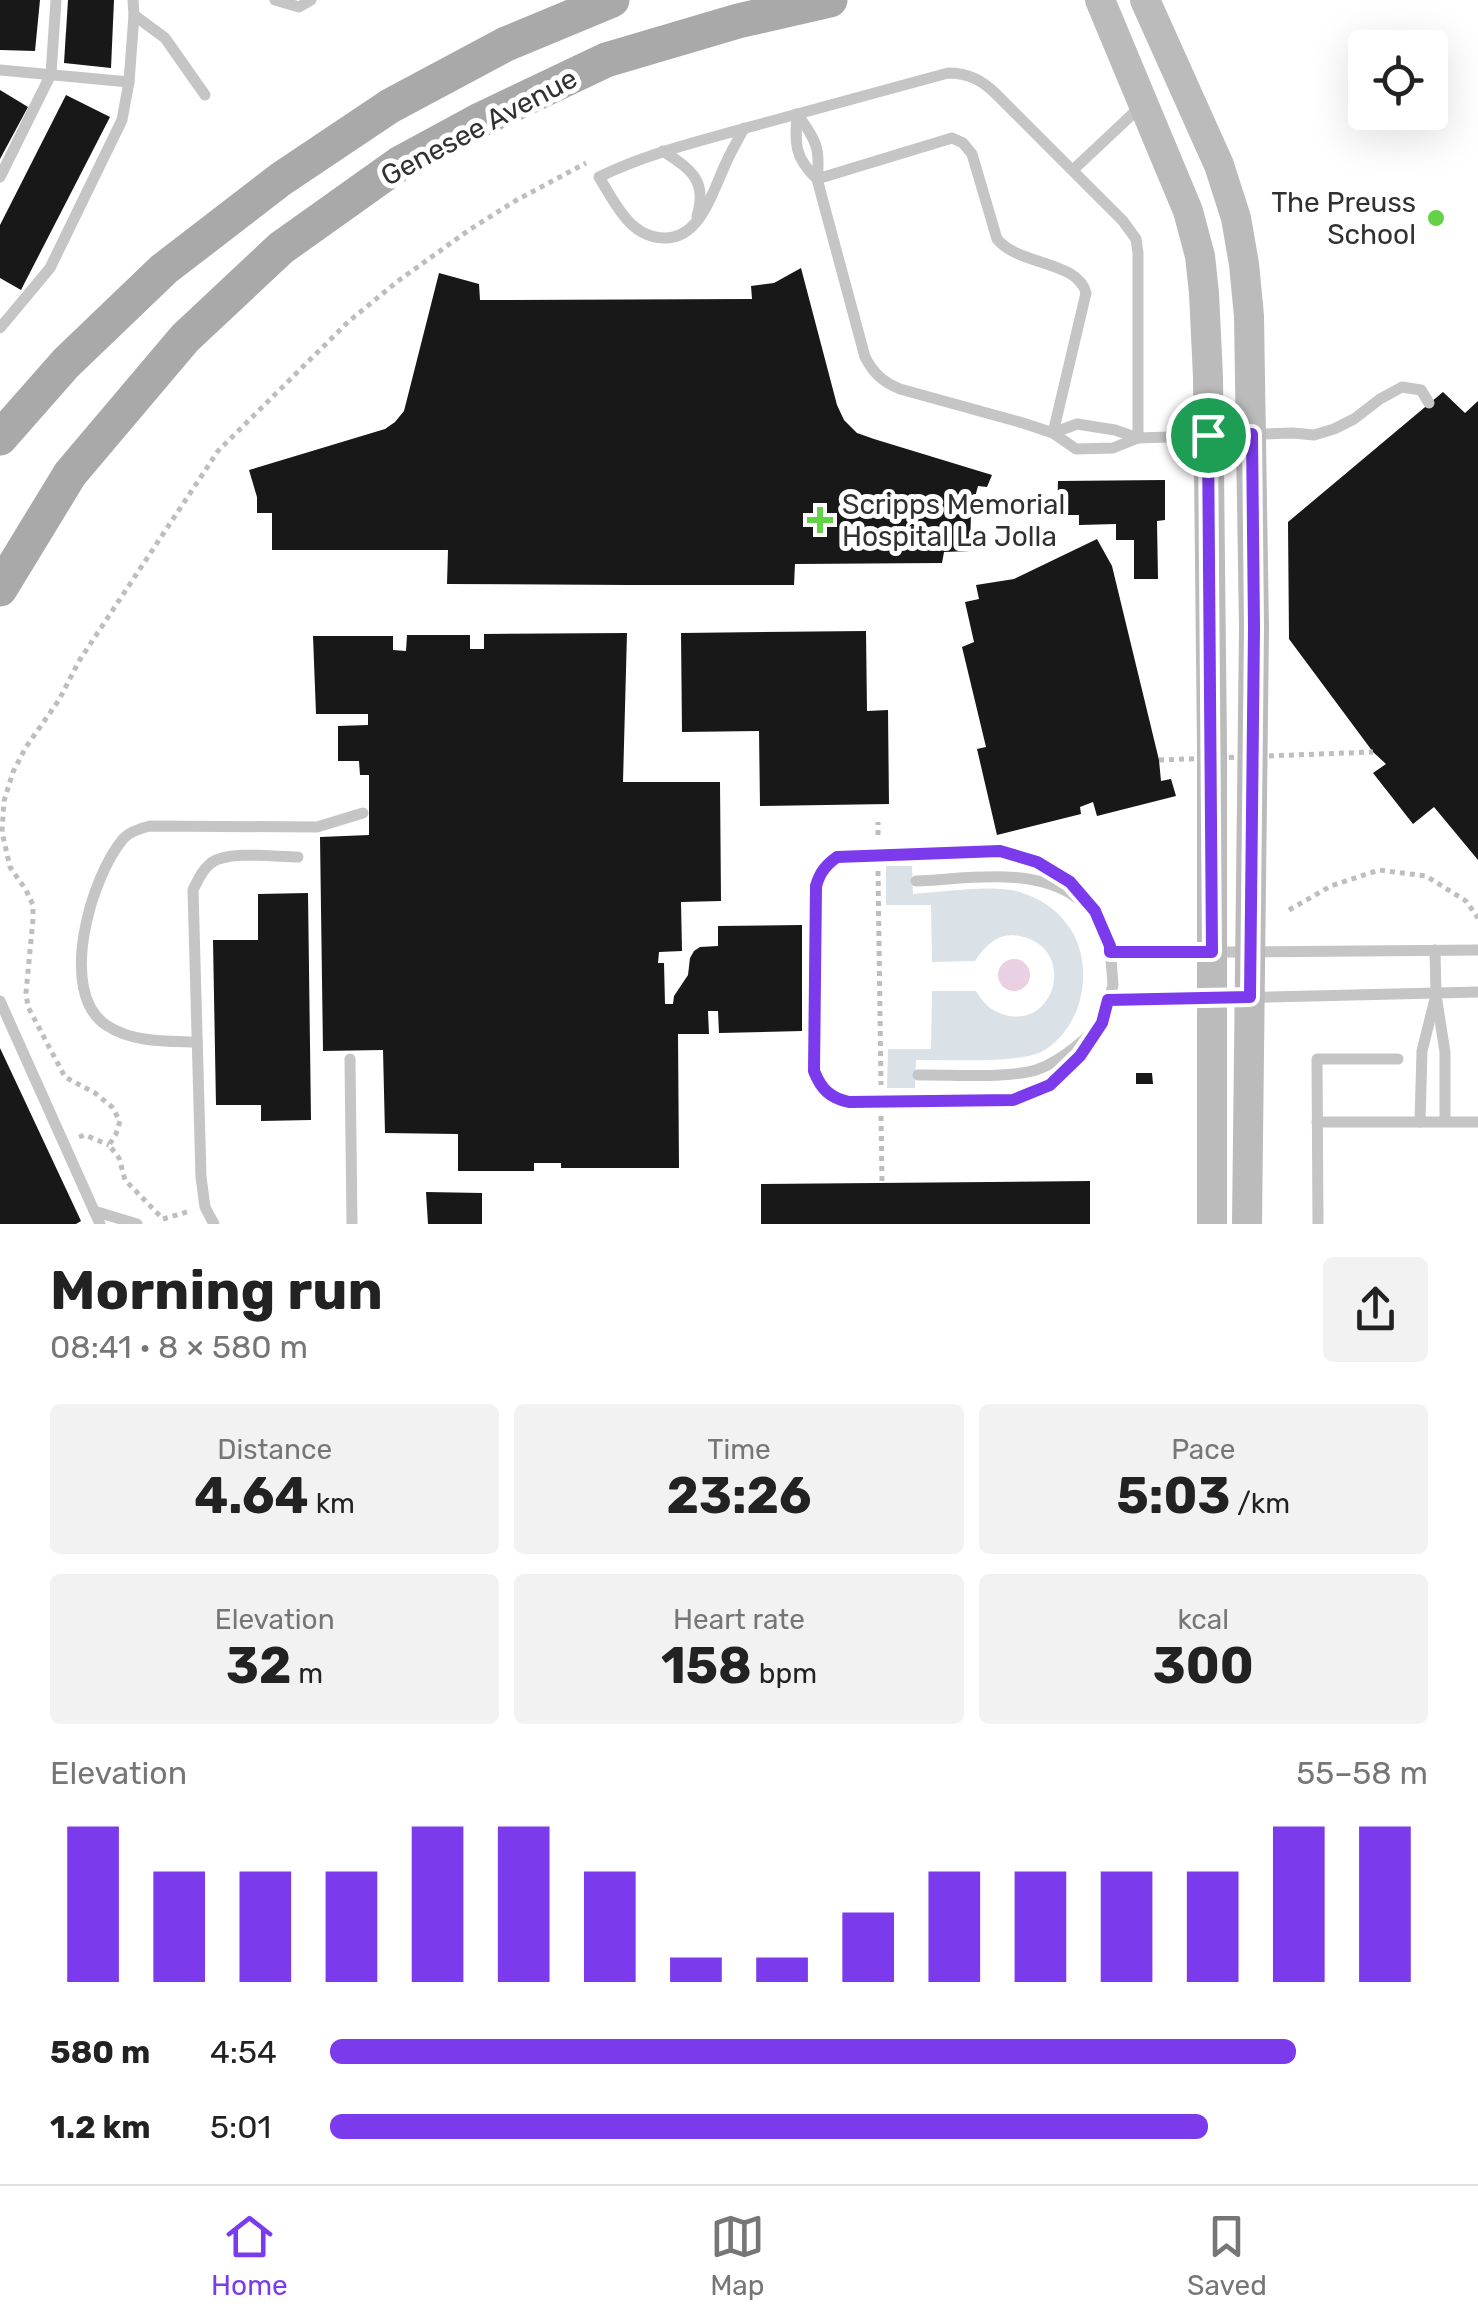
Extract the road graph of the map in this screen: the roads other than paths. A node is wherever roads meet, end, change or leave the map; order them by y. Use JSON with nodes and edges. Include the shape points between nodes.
{"nodes":[{"id":1,"x":56,"y":0,"type":"edge"},
{"id":2,"x":132,"y":0,"type":"edge"},
{"id":3,"x":275,"y":0,"type":"edge"},
{"id":4,"x":311,"y":0,"type":"edge"},
{"id":5,"x":612,"y":0,"type":"edge"},
{"id":6,"x":830,"y":0,"type":"edge"},
{"id":7,"x":1100,"y":0,"type":"edge"},
{"id":8,"x":1144,"y":0,"type":"edge"},
{"id":9,"x":134,"y":15,"type":"junction"},
{"id":10,"x":0,"y":70,"type":"edge"},
{"id":11,"x":51,"y":74,"type":"junction"},
{"id":12,"x":130,"y":82,"type":"junction"},
{"id":13,"x":205,"y":96,"type":"dead end"},
{"id":14,"x":1143,"y":104,"type":"junction"},
{"id":15,"x":797,"y":114,"type":"junction"},
{"id":16,"x":744,"y":128,"type":"junction"},
{"id":17,"x":663,"y":151,"type":"junction"},
{"id":18,"x":1072,"y":170,"type":"junction"},
{"id":19,"x":0,"y":177,"type":"edge"},
{"id":20,"x":817,"y":179,"type":"junction"},
{"id":21,"x":694,"y":224,"type":"junction"},
{"id":22,"x":3,"y":319,"type":"edge"},
{"id":23,"x":1429,"y":403,"type":"dead end"},
{"id":24,"x":1052,"y":433,"type":"junction"},
{"id":25,"x":1252,"y":434,"type":"junction"},
{"id":26,"x":1208,"y":435,"type":"junction"},
{"id":27,"x":0,"y":438,"type":"edge"},
{"id":28,"x":1138,"y":438,"type":"junction"},
{"id":29,"x":0,"y":589,"type":"edge"},
{"id":30,"x":363,"y":813,"type":"dead end"},
{"id":31,"x":298,"y":857,"type":"dead end"},
{"id":32,"x":916,"y":880,"type":"dead end"},
{"id":33,"x":1095,"y":911,"type":"junction"},
{"id":34,"x":1434,"y":950,"type":"junction"},
{"id":35,"x":1478,"y":950,"type":"edge"},
{"id":36,"x":1110,"y":952,"type":"junction"},
{"id":37,"x":1212,"y":952,"type":"junction"},
{"id":38,"x":1252,"y":952,"type":"junction"},
{"id":39,"x":1478,"y":992,"type":"edge"},
{"id":40,"x":1436,"y":995,"type":"junction"},
{"id":41,"x":1250,"y":997,"type":"junction"},
{"id":42,"x":1212,"y":998,"type":"junction"},
{"id":43,"x":1108,"y":1000,"type":"junction"},
{"id":44,"x":0,"y":1002,"type":"edge"},
{"id":45,"x":1102,"y":1023,"type":"junction"},
{"id":46,"x":197,"y":1042,"type":"junction"},
{"id":47,"x":350,"y":1059,"type":"dead end"},
{"id":48,"x":1398,"y":1059,"type":"dead end"},
{"id":49,"x":918,"y":1074,"type":"dead end"},
{"id":50,"x":1317,"y":1122,"type":"junction"},
{"id":51,"x":1420,"y":1122,"type":"junction"},
{"id":52,"x":1445,"y":1122,"type":"junction"},
{"id":53,"x":1478,"y":1122,"type":"edge"},
{"id":54,"x":94,"y":1210,"type":"junction"},
{"id":55,"x":100,"y":1224,"type":"edge"},
{"id":56,"x":137,"y":1224,"type":"edge"},
{"id":57,"x":214,"y":1224,"type":"edge"},
{"id":58,"x":352,"y":1224,"type":"edge"},
{"id":59,"x":1212,"y":1224,"type":"edge"},
{"id":60,"x":1248,"y":1224,"type":"edge"},
{"id":61,"x":1318,"y":1224,"type":"edge"}],
"edges":[{"from":1,"to":11,"type":"lane"},
{"from":2,"to":9,"type":"lane"},
{"from":3,"to":4,"type":"lane","via":[[299,7]]},
{"from":5,"to":27,"type":"main road","name":"Genesee Avenue","via":[[506,44],[407,97],[281,179],[164,269]]},
{"from":6,"to":29,"type":"main road","name":"Genesee Avenue","via":[[606,60],[399,164],[281,248],[185,338],[70,474]]},
{"from":7,"to":14,"type":"street"},
{"from":8,"to":25,"type":"street","via":[[1236,218],[1249,316]]},
{"from":9,"to":12,"type":"lane"},
{"from":9,"to":13,"type":"lane","via":[[165,38]]},
{"from":10,"to":11,"type":"lane"},
{"from":11,"to":12,"type":"lane"},
{"from":11,"to":19,"type":"lane"},
{"from":12,"to":22,"type":"lane","via":[[122,120],[50,268]]},
{"from":14,"to":18,"type":"lane"},
{"from":14,"to":26,"type":"street","via":[[1200,256]]},
{"from":15,"to":16,"type":"lane"},
{"from":15,"to":18,"type":"lane","via":[[962,73],[986,85]]},
{"from":15,"to":20,"type":"lane","via":[[814,136]]},
{"from":15,"to":20,"type":"lane","via":[[795,142],[802,164]]},
{"from":16,"to":17,"type":"lane"},
{"from":16,"to":21,"type":"lane"},
{"from":17,"to":21,"type":"lane","via":[[696,177],[701,189]]},
{"from":17,"to":21,"type":"lane","via":[[599,177],[638,230],[670,238]]},
{"from":18,"to":28,"type":"lane","via":[[1136,240]]},
{"from":20,"to":24,"type":"lane","via":[[873,372],[900,389]]},
{"from":20,"to":24,"type":"lane","via":[[952,138],[963,143],[997,240],[1083,282],[1086,293]]},
{"from":23,"to":25,"type":"lane","via":[[1421,390],[1402,387],[1324,432]]},
{"from":24,"to":28,"type":"lane","via":[[1076,424]]},
{"from":24,"to":28,"type":"lane","via":[[1076,449],[1113,448]]},
{"from":25,"to":26,"type":"lane"},
{"from":25,"to":38,"type":"street"},
{"from":26,"to":28,"type":"lane"},
{"from":26,"to":37,"type":"street"},
{"from":30,"to":46,"type":"lane","via":[[317,828],[150,826],[124,836],[86,926],[82,988],[104,1024],[121,1033]]},
{"from":31,"to":46,"type":"lane","via":[[228,856],[200,876],[193,890]]},
{"from":32,"to":33,"type":"lane","via":[[1039,880]]},
{"from":33,"to":36,"type":"lane"},
{"from":33,"to":45,"type":"lane","via":[[1070,882],[1000,851],[837,857],[816,886],[814,1071],[835,1100],[1013,1100],[1050,1085]]},
{"from":34,"to":35,"type":"lane"},
{"from":34,"to":38,"type":"lane"},
{"from":34,"to":40,"type":"lane"},
{"from":36,"to":37,"type":"lane"},
{"from":36,"to":43,"type":"lane"},
{"from":37,"to":38,"type":"lane"},
{"from":37,"to":42,"type":"street"},
{"from":38,"to":41,"type":"street"},
{"from":39,"to":40,"type":"lane"},
{"from":40,"to":41,"type":"lane"},
{"from":40,"to":51,"type":"lane","via":[[1422,1051]]},
{"from":40,"to":52,"type":"lane"},
{"from":41,"to":42,"type":"lane"},
{"from":41,"to":60,"type":"street"},
{"from":42,"to":43,"type":"lane"},
{"from":42,"to":59,"type":"street"},
{"from":43,"to":45,"type":"lane"},
{"from":44,"to":54,"type":"lane"},
{"from":45,"to":49,"type":"lane","via":[[1070,1053],[1036,1070]]},
{"from":46,"to":57,"type":"lane","via":[[205,1207]]},
{"from":47,"to":58,"type":"lane"},
{"from":48,"to":50,"type":"lane","via":[[1317,1059]]},
{"from":50,"to":51,"type":"lane"},
{"from":50,"to":61,"type":"lane"},
{"from":51,"to":52,"type":"lane"},
{"from":52,"to":53,"type":"lane"},
{"from":54,"to":55,"type":"lane"},
{"from":54,"to":56,"type":"lane"}]}
